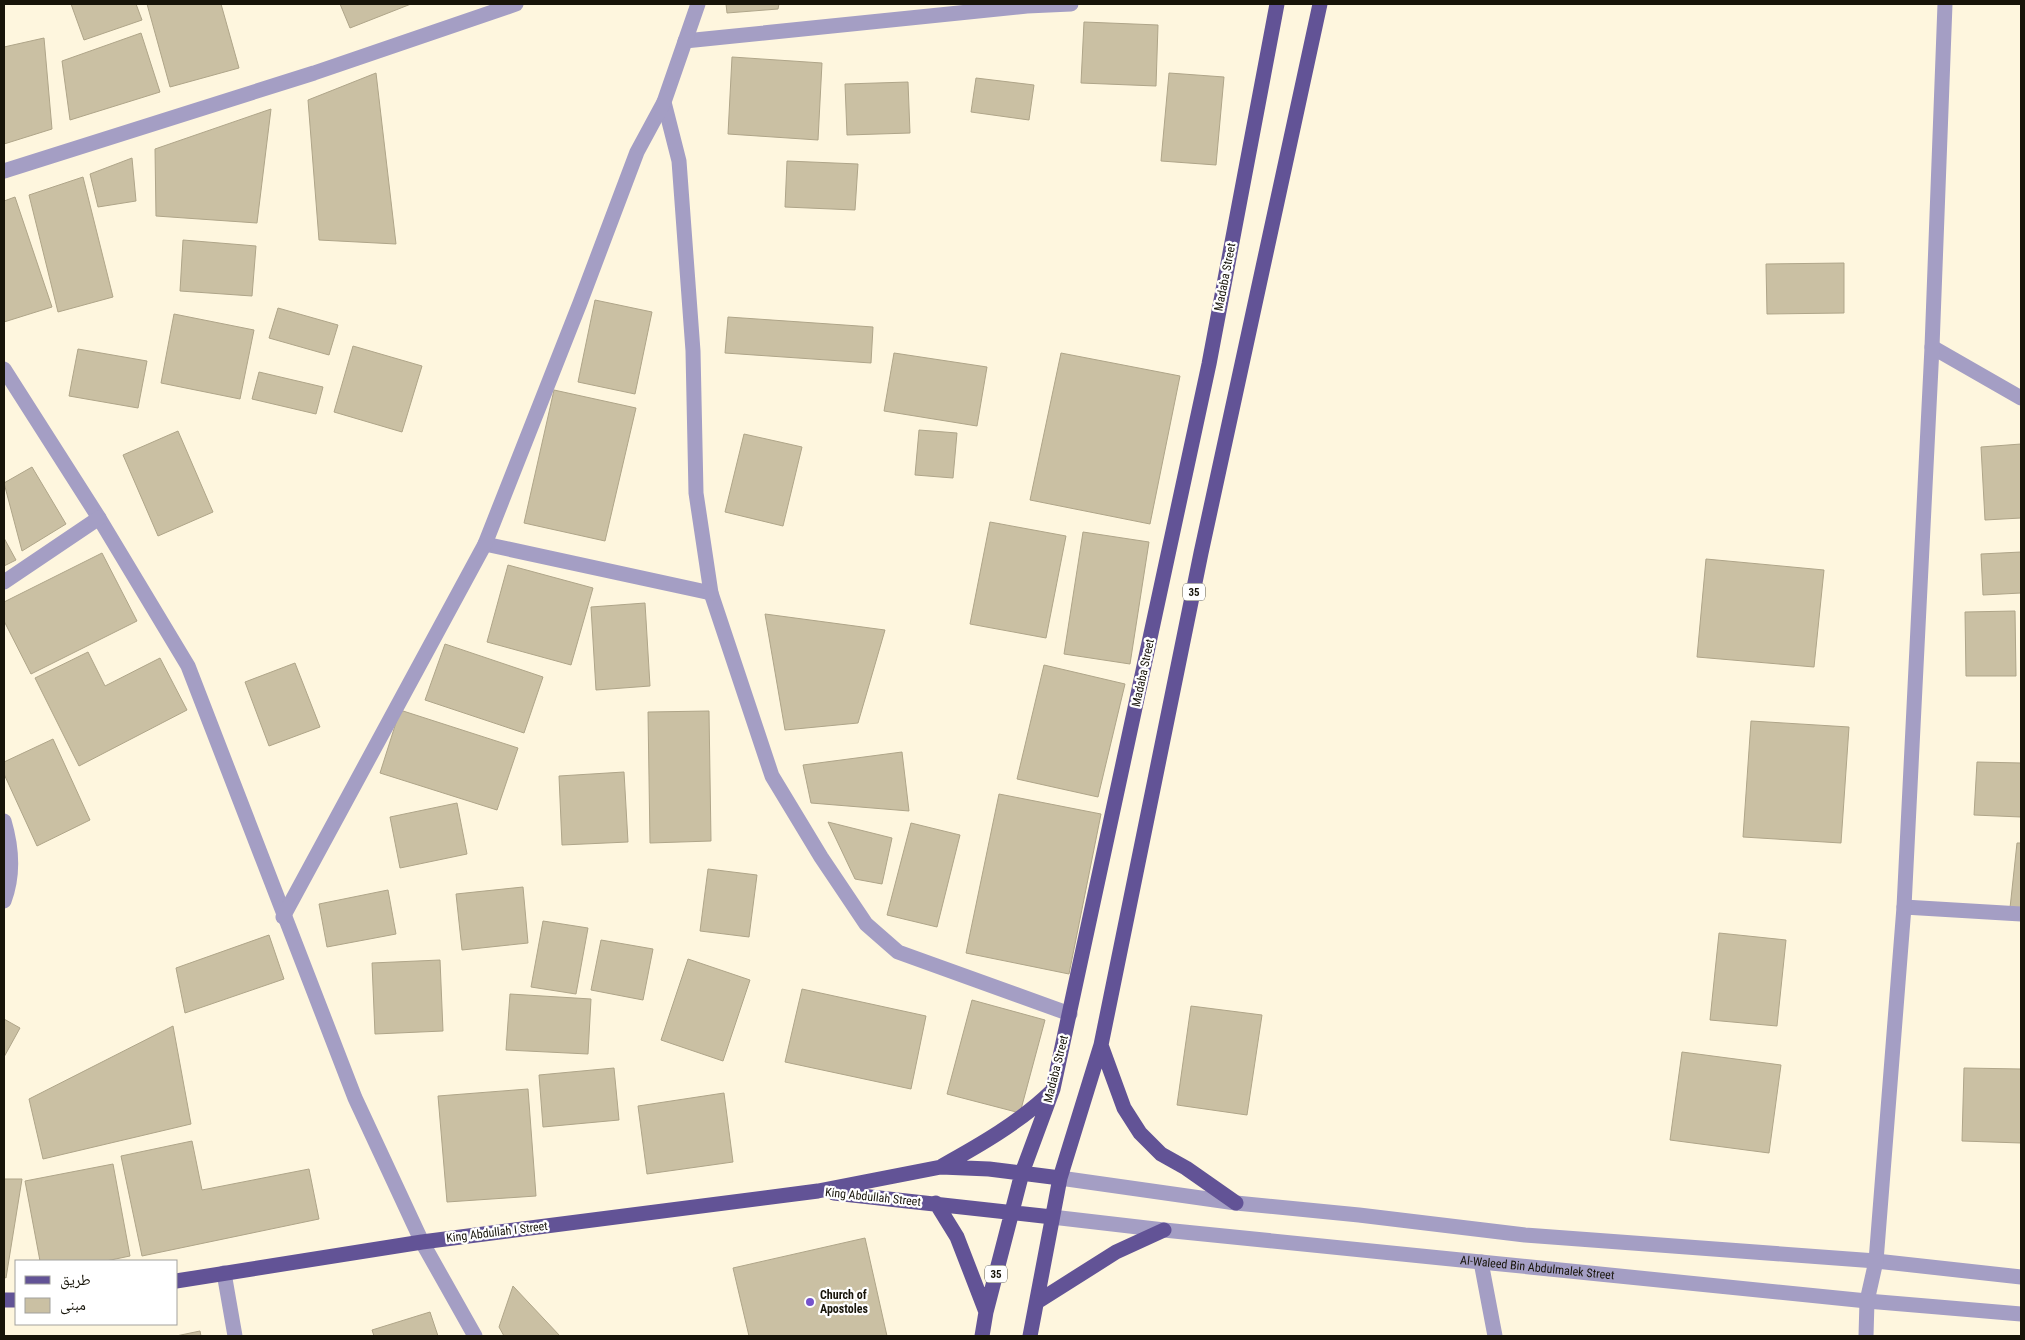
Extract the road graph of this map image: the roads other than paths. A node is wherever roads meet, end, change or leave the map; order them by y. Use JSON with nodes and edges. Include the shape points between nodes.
{"nodes":[{"id":1,"x":516,"y":4,"type":"edge"},
{"id":2,"x":698,"y":4,"type":"edge"},
{"id":3,"x":1071,"y":4,"type":"edge"},
{"id":4,"x":1277,"y":4,"type":"edge"},
{"id":5,"x":1320,"y":4,"type":"edge"},
{"id":6,"x":1945,"y":4,"type":"edge"},
{"id":7,"x":685,"y":42,"type":"junction"},
{"id":8,"x":664,"y":102,"type":"junction"},
{"id":9,"x":4,"y":171,"type":"edge"},
{"id":10,"x":1932,"y":346,"type":"junction"},
{"id":11,"x":4,"y":369,"type":"edge"},
{"id":12,"x":2021,"y":398,"type":"edge"},
{"id":13,"x":99,"y":518,"type":"junction"},
{"id":14,"x":485,"y":544,"type":"junction"},
{"id":15,"x":4,"y":582,"type":"edge"},
{"id":16,"x":711,"y":593,"type":"junction"},
{"id":17,"x":4,"y":821,"type":"edge"},
{"id":18,"x":4,"y":901,"type":"edge"},
{"id":19,"x":1904,"y":908,"type":"junction"},
{"id":20,"x":2021,"y":914,"type":"edge"},
{"id":21,"x":283,"y":917,"type":"junction"},
{"id":22,"x":1070,"y":1014,"type":"junction"},
{"id":23,"x":1101,"y":1045,"type":"junction"},
{"id":24,"x":1054,"y":1089,"type":"junction"},
{"id":25,"x":941,"y":1167,"type":"junction"},
{"id":26,"x":1022,"y":1173,"type":"junction"},
{"id":27,"x":1060,"y":1178,"type":"junction"},
{"id":28,"x":818,"y":1191,"type":"junction"},
{"id":29,"x":936,"y":1203,"type":"junction"},
{"id":30,"x":1236,"y":1203,"type":"junction"},
{"id":31,"x":1013,"y":1212,"type":"junction"},
{"id":32,"x":1052,"y":1217,"type":"junction"},
{"id":33,"x":1164,"y":1230,"type":"junction"},
{"id":34,"x":422,"y":1242,"type":"junction"},
{"id":35,"x":1876,"y":1261,"type":"junction"},
{"id":36,"x":1481,"y":1262,"type":"junction"},
{"id":37,"x":224,"y":1273,"type":"junction"},
{"id":38,"x":2021,"y":1277,"type":"edge"},
{"id":39,"x":178,"y":1281,"type":"edge"},
{"id":40,"x":1868,"y":1301,"type":"junction"},
{"id":41,"x":1037,"y":1302,"type":"junction"},
{"id":42,"x":986,"y":1312,"type":"junction"},
{"id":43,"x":2021,"y":1314,"type":"edge"},
{"id":44,"x":235,"y":1336,"type":"edge"},
{"id":45,"x":475,"y":1336,"type":"edge"},
{"id":46,"x":982,"y":1336,"type":"edge"},
{"id":47,"x":1030,"y":1336,"type":"edge"},
{"id":48,"x":1495,"y":1336,"type":"edge"},
{"id":49,"x":1866,"y":1336,"type":"edge"}],
"edges":[{"from":1,"to":9,"type":"street","via":[[314,73]]},
{"from":2,"to":7,"type":"street"},
{"from":3,"to":7,"type":"street"},
{"from":4,"to":22,"type":"main road","name":"Madaba Street","number":"35","via":[[1209,364]]},
{"from":5,"to":23,"type":"main road","number":"35","via":[[1201,553]]},
{"from":6,"to":10,"type":"street"},
{"from":7,"to":8,"type":"street"},
{"from":8,"to":14,"type":"street","via":[[637,152]]},
{"from":8,"to":16,"type":"street","via":[[679,161],[693,351],[696,493]]},
{"from":10,"to":12,"type":"street"},
{"from":10,"to":19,"type":"street"},
{"from":11,"to":13,"type":"street"},
{"from":13,"to":15,"type":"street"},
{"from":13,"to":21,"type":"street","via":[[188,666]]},
{"from":14,"to":16,"type":"street"},
{"from":14,"to":21,"type":"street"},
{"from":16,"to":22,"type":"street","via":[[772,776],[866,924],[898,952]]},
{"from":17,"to":18,"type":"street","via":[[11,859],[10,886]]},
{"from":19,"to":20,"type":"street"},
{"from":19,"to":35,"type":"street"},
{"from":21,"to":34,"type":"street","via":[[354,1098]]},
{"from":22,"to":24,"type":"main road","name":"Madaba Street","number":"35"},
{"from":23,"to":27,"type":"main road","number":"35"},
{"from":23,"to":30,"type":"main road","via":[[1124,1108],[1140,1132],[1161,1154]]},
{"from":24,"to":25,"type":"main road","via":[[1036,1106]]},
{"from":24,"to":26,"type":"main road","name":"Madaba Street","number":"35"},
{"from":25,"to":26,"type":"main road","name":"King Abdullah Street"},
{"from":25,"to":28,"type":"main road","name":"King Abdullah Street"},
{"from":26,"to":27,"type":"main road","name":"King Abdullah Street"},
{"from":26,"to":31,"type":"main road","name":"Madaba Street","number":"35"},
{"from":27,"to":30,"type":"street"},
{"from":27,"to":32,"type":"main road","number":"35"},
{"from":28,"to":29,"type":"main road","name":"King Abdullah Street"},
{"from":28,"to":34,"type":"main road","name":"King Abdullah I Street"},
{"from":29,"to":31,"type":"main road","name":"King Abdullah Street"},
{"from":29,"to":42,"type":"main road","via":[[957,1237]]},
{"from":30,"to":35,"type":"street","via":[[1525,1236]]},
{"from":31,"to":32,"type":"main road","name":"King Abdullah Street"},
{"from":31,"to":42,"type":"main road","name":"Madaba Street","number":"35"},
{"from":32,"to":33,"type":"street","name":"Al-Waleed Bin Abdulmalek Street"},
{"from":32,"to":41,"type":"main road","number":"35"},
{"from":33,"to":36,"type":"street","name":"Al-Waleed Bin Abdulmalek Street"},
{"from":33,"to":41,"type":"main road","via":[[1116,1252]]},
{"from":34,"to":37,"type":"main road","name":"King Abdullah I Street"},
{"from":34,"to":45,"type":"street"},
{"from":35,"to":38,"type":"street"},
{"from":35,"to":40,"type":"street"},
{"from":36,"to":40,"type":"street","name":"Al-Waleed Bin Abdulmalek Street"},
{"from":36,"to":48,"type":"street"},
{"from":37,"to":39,"type":"main road","name":"King Abdullah I Street"},
{"from":37,"to":44,"type":"street"},
{"from":40,"to":43,"type":"street","name":"Al-Waleed Bin Abdulmalek Street"},
{"from":40,"to":49,"type":"street"},
{"from":41,"to":47,"type":"main road","number":"35"},
{"from":42,"to":46,"type":"main road","name":"Madaba Street","number":"35"}]}
